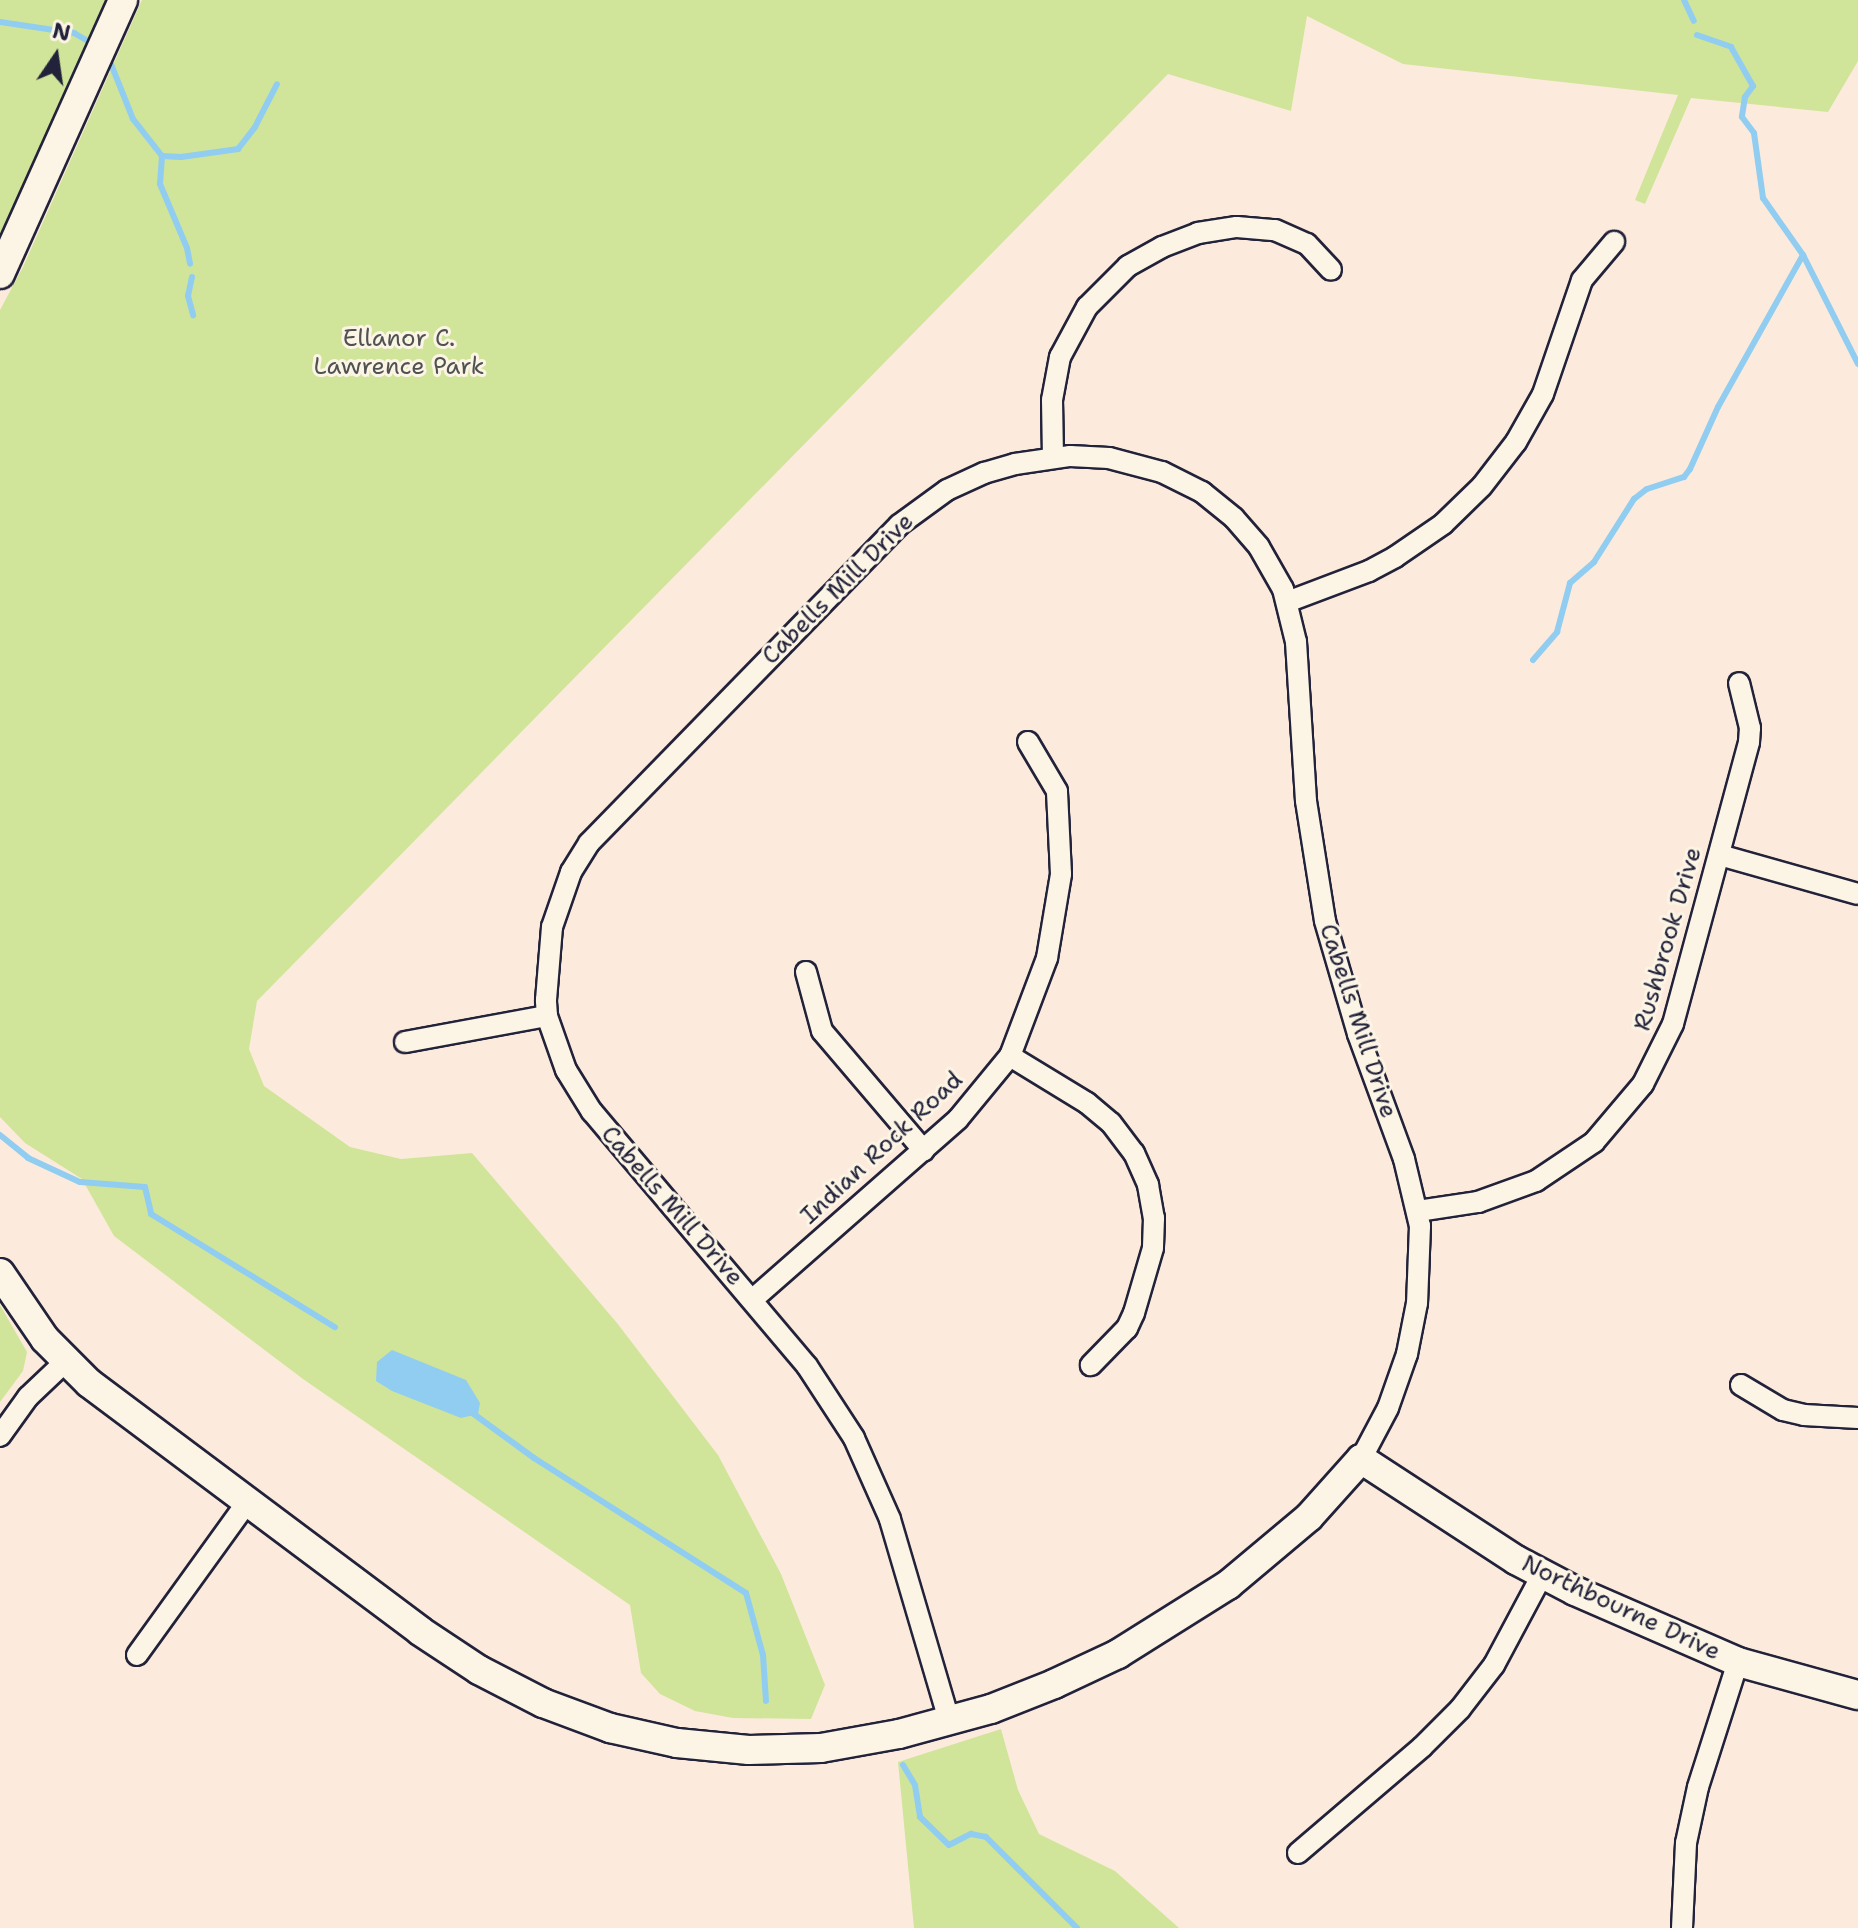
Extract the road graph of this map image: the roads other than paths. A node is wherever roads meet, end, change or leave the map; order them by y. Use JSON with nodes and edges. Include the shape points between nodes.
{"nodes":[{"id":1,"x":123,"y":0,"type":"edge"},
{"id":2,"x":1614,"y":242,"type":"dead end"},
{"id":3,"x":1331,"y":270,"type":"dead end"},
{"id":4,"x":0,"y":274,"type":"edge"},
{"id":5,"x":1053,"y":457,"type":"junction"},
{"id":6,"x":1287,"y":602,"type":"junction"},
{"id":7,"x":1739,"y":683,"type":"dead end"},
{"id":8,"x":1028,"y":742,"type":"dead end"},
{"id":9,"x":1720,"y":855,"type":"junction"},
{"id":10,"x":1858,"y":894,"type":"edge"},
{"id":11,"x":806,"y":972,"type":"dead end"},
{"id":12,"x":547,"y":1016,"type":"junction"},
{"id":13,"x":405,"y":1042,"type":"dead end"},
{"id":14,"x":1010,"y":1056,"type":"junction"},
{"id":15,"x":924,"y":1151,"type":"junction"},
{"id":16,"x":1418,"y":1211,"type":"junction"},
{"id":17,"x":0,"y":1273,"type":"edge"},
{"id":18,"x":752,"y":1300,"type":"junction"},
{"id":19,"x":66,"y":1361,"type":"junction"},
{"id":20,"x":1091,"y":1365,"type":"dead end"},
{"id":21,"x":1741,"y":1385,"type":"dead end"},
{"id":22,"x":1858,"y":1418,"type":"edge"},
{"id":23,"x":0,"y":1436,"type":"edge"},
{"id":24,"x":1361,"y":1459,"type":"junction"},
{"id":25,"x":246,"y":1504,"type":"junction"},
{"id":26,"x":1542,"y":1575,"type":"junction"},
{"id":27,"x":137,"y":1655,"type":"dead end"},
{"id":28,"x":1738,"y":1662,"type":"junction"},
{"id":29,"x":1858,"y":1695,"type":"edge"},
{"id":30,"x":949,"y":1720,"type":"junction"},
{"id":31,"x":1298,"y":1853,"type":"dead end"},
{"id":32,"x":1682,"y":1928,"type":"edge"}],
"edges":[{"from":1,"to":4,"type":"street"},
{"from":2,"to":6,"type":"street","via":[[1582,280],[1543,394],[1516,442],[1482,486],[1443,524],[1395,557]]},
{"from":3,"to":5,"type":"street","via":[[1307,244],[1275,230],[1237,227],[1198,233],[1128,266],[1087,307],[1060,357],[1052,400]]},
{"from":5,"to":6,"type":"street","name":"Cabells Mill Drive","via":[[1109,458],[1146,466],[1202,492],[1259,547]]},
{"from":5,"to":12,"type":"street","name":"Cabells Mill Drive","via":[[965,481],[913,513],[599,832],[559,900],[548,953]]},
{"from":6,"to":16,"type":"street","name":"Cabells Mill Drive","via":[[1296,642],[1306,801],[1325,921]]},
{"from":7,"to":9,"type":"street","name":"Rushbrook Drive","via":[[1749,742]]},
{"from":8,"to":14,"type":"street","name":"Indian Rock Road","via":[[1057,791],[1061,874],[1047,958]]},
{"from":9,"to":10,"type":"street"},
{"from":9,"to":16,"type":"street","name":"Rushbrook Drive","via":[[1673,1024],[1620,1116],[1576,1156],[1536,1181],[1478,1202]]},
{"from":11,"to":15,"type":"street","via":[[822,1031]]},
{"from":12,"to":13,"type":"street"},
{"from":12,"to":18,"type":"street","name":"Cabells Mill Drive","via":[[566,1070],[592,1112]]},
{"from":14,"to":15,"type":"street","name":"Indian Rock Road"},
{"from":14,"to":20,"type":"street","via":[[1111,1123],[1134,1153],[1148,1185],[1153,1248],[1134,1313],[1127,1328]]},
{"from":15,"to":18,"type":"street","name":"Indian Rock Road"},
{"from":16,"to":24,"type":"street","name":"Cabells Mill Drive","via":[[1419,1276],[1407,1354],[1388,1408]]},
{"from":17,"to":19,"type":"street","name":"Cabells Mill Drive","via":[[20,1307]]},
{"from":18,"to":30,"type":"street","name":"Cabells Mill Drive","via":[[832,1403],[872,1476],[890,1519]]},
{"from":19,"to":23,"type":"street","via":[[28,1397]]},
{"from":19,"to":25,"type":"street","name":"Cabells Mill Drive"},
{"from":21,"to":22,"type":"street","via":[[1783,1410]]},
{"from":24,"to":26,"type":"street","name":"Northbourne Drive"},
{"from":24,"to":30,"type":"street","name":"Cabells Mill Drive","via":[[1279,1545],[1171,1624],[1054,1684]]},
{"from":25,"to":27,"type":"street"},
{"from":25,"to":30,"type":"street","name":"Cabells Mill Drive","via":[[479,1670],[543,1703],[610,1728],[700,1746],[784,1751],[899,1734]]},
{"from":26,"to":28,"type":"street","name":"Northbourne Drive"},
{"from":26,"to":31,"type":"street","via":[[1494,1665],[1460,1709]]},
{"from":28,"to":29,"type":"street","name":"Northbourne Drive"},
{"from":28,"to":32,"type":"street","via":[[1695,1801],[1682,1880]]}]}
